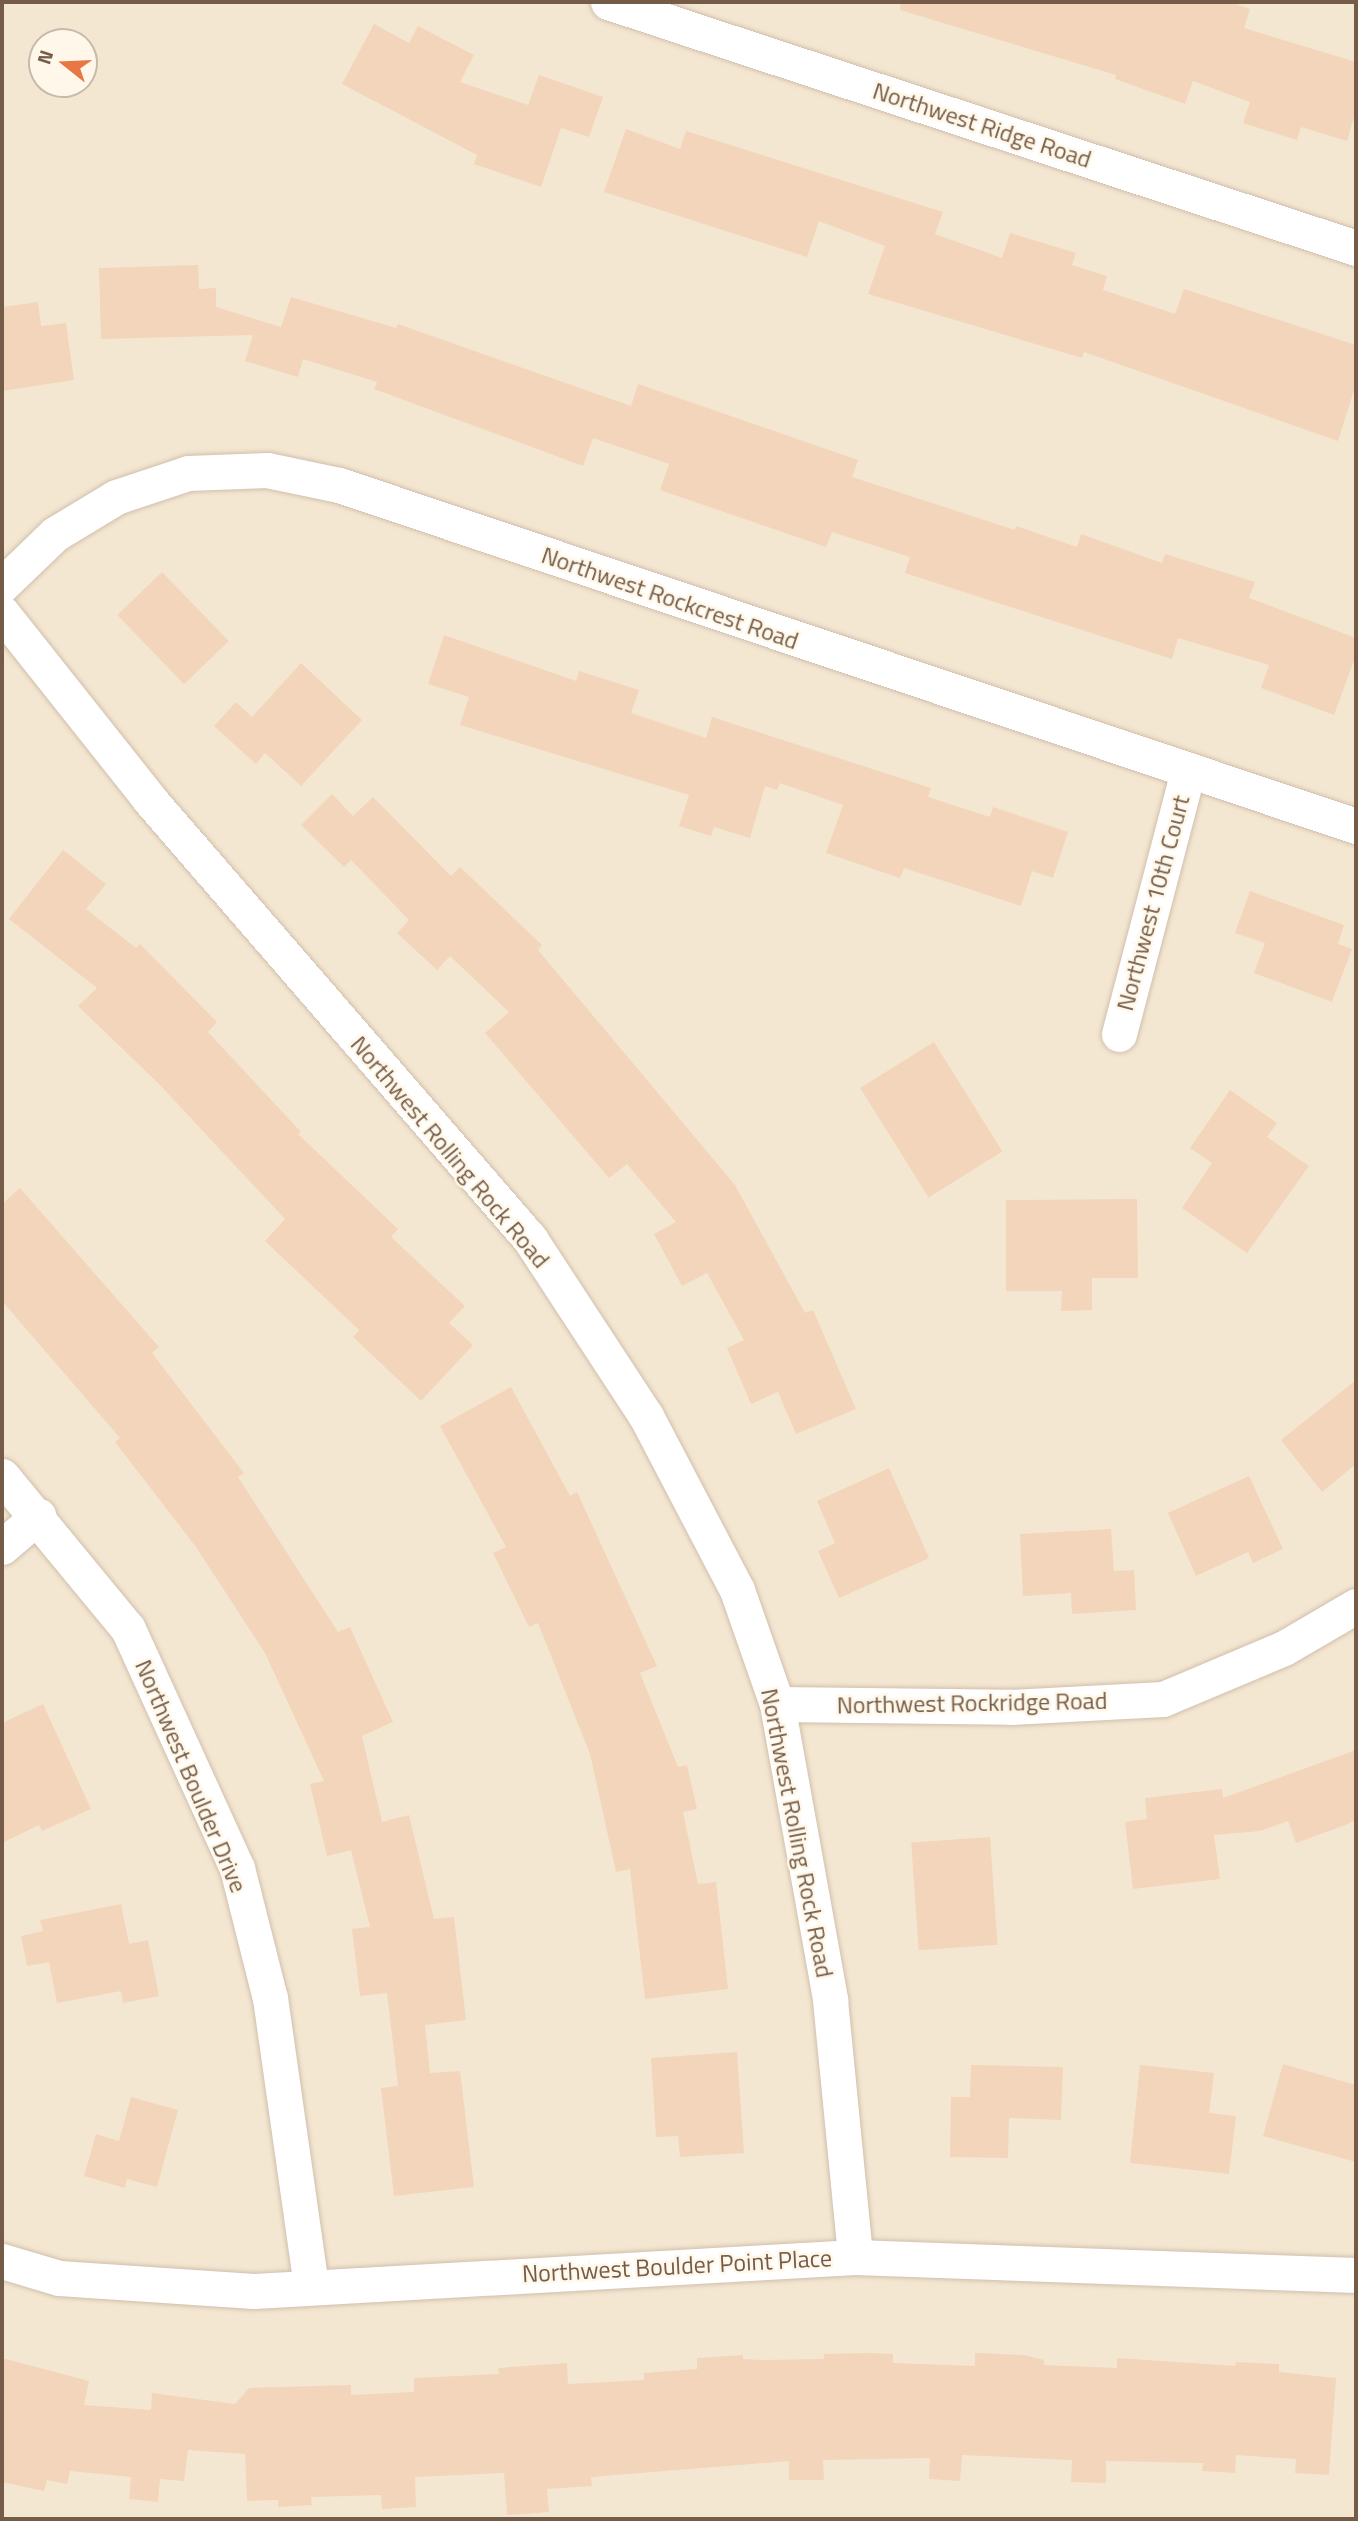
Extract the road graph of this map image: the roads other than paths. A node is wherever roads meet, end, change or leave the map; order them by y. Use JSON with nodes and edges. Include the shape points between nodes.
{"nodes":[{"id":1,"x":608,"y":2,"type":"edge"},
{"id":2,"x":1356,"y":248,"type":"edge"},
{"id":3,"x":2,"y":585,"type":"edge"},
{"id":4,"x":2,"y":613,"type":"edge"},
{"id":5,"x":1188,"y":771,"type":"junction"},
{"id":6,"x":1356,"y":826,"type":"edge"},
{"id":7,"x":1119,"y":1034,"type":"dead end"},
{"id":8,"x":2,"y":1476,"type":"edge"},
{"id":9,"x":38,"y":1517,"type":"junction"},
{"id":10,"x":2,"y":1547,"type":"edge"},
{"id":11,"x":1356,"y":1606,"type":"edge"},
{"id":12,"x":777,"y":1704,"type":"junction"},
{"id":13,"x":855,"y":2257,"type":"junction"},
{"id":14,"x":2,"y":2261,"type":"edge"},
{"id":15,"x":1356,"y":2274,"type":"edge"},
{"id":16,"x":311,"y":2285,"type":"junction"}],
"edges":[{"from":1,"to":2,"type":"street","name":"Northwest Ridge Road"},
{"from":3,"to":5,"type":"street","name":"Northwest Rockcrest Road","via":[[55,534],[116,497],[188,473],[267,470],[339,485]]},
{"from":4,"to":12,"type":"street","name":"Northwest Rolling Rock Road","via":[[150,800],[530,1239],[646,1416],[737,1590]]},
{"from":5,"to":6,"type":"street","name":"Northwest Rockcrest Road"},
{"from":5,"to":7,"type":"street","name":"Northwest 10th Court"},
{"from":8,"to":9,"type":"street","name":"Northwest Boulder Drive"},
{"from":9,"to":10,"type":"street"},
{"from":9,"to":16,"type":"street","name":"Northwest Boulder Drive","via":[[128,1629],[237,1868],[270,1998]]},
{"from":11,"to":12,"type":"street","name":"Northwest Rockridge Road","via":[[1284,1648],[1163,1699],[1011,1707]]},
{"from":12,"to":13,"type":"street","name":"Northwest Rolling Rock Road","via":[[830,2000]]},
{"from":13,"to":15,"type":"street","name":"Northwest Boulder Point Place"},
{"from":13,"to":16,"type":"street","name":"Northwest Boulder Point Place"},
{"from":14,"to":16,"type":"street","name":"Northwest Boulder Point Place","via":[[59,2278],[254,2291]]}]}
